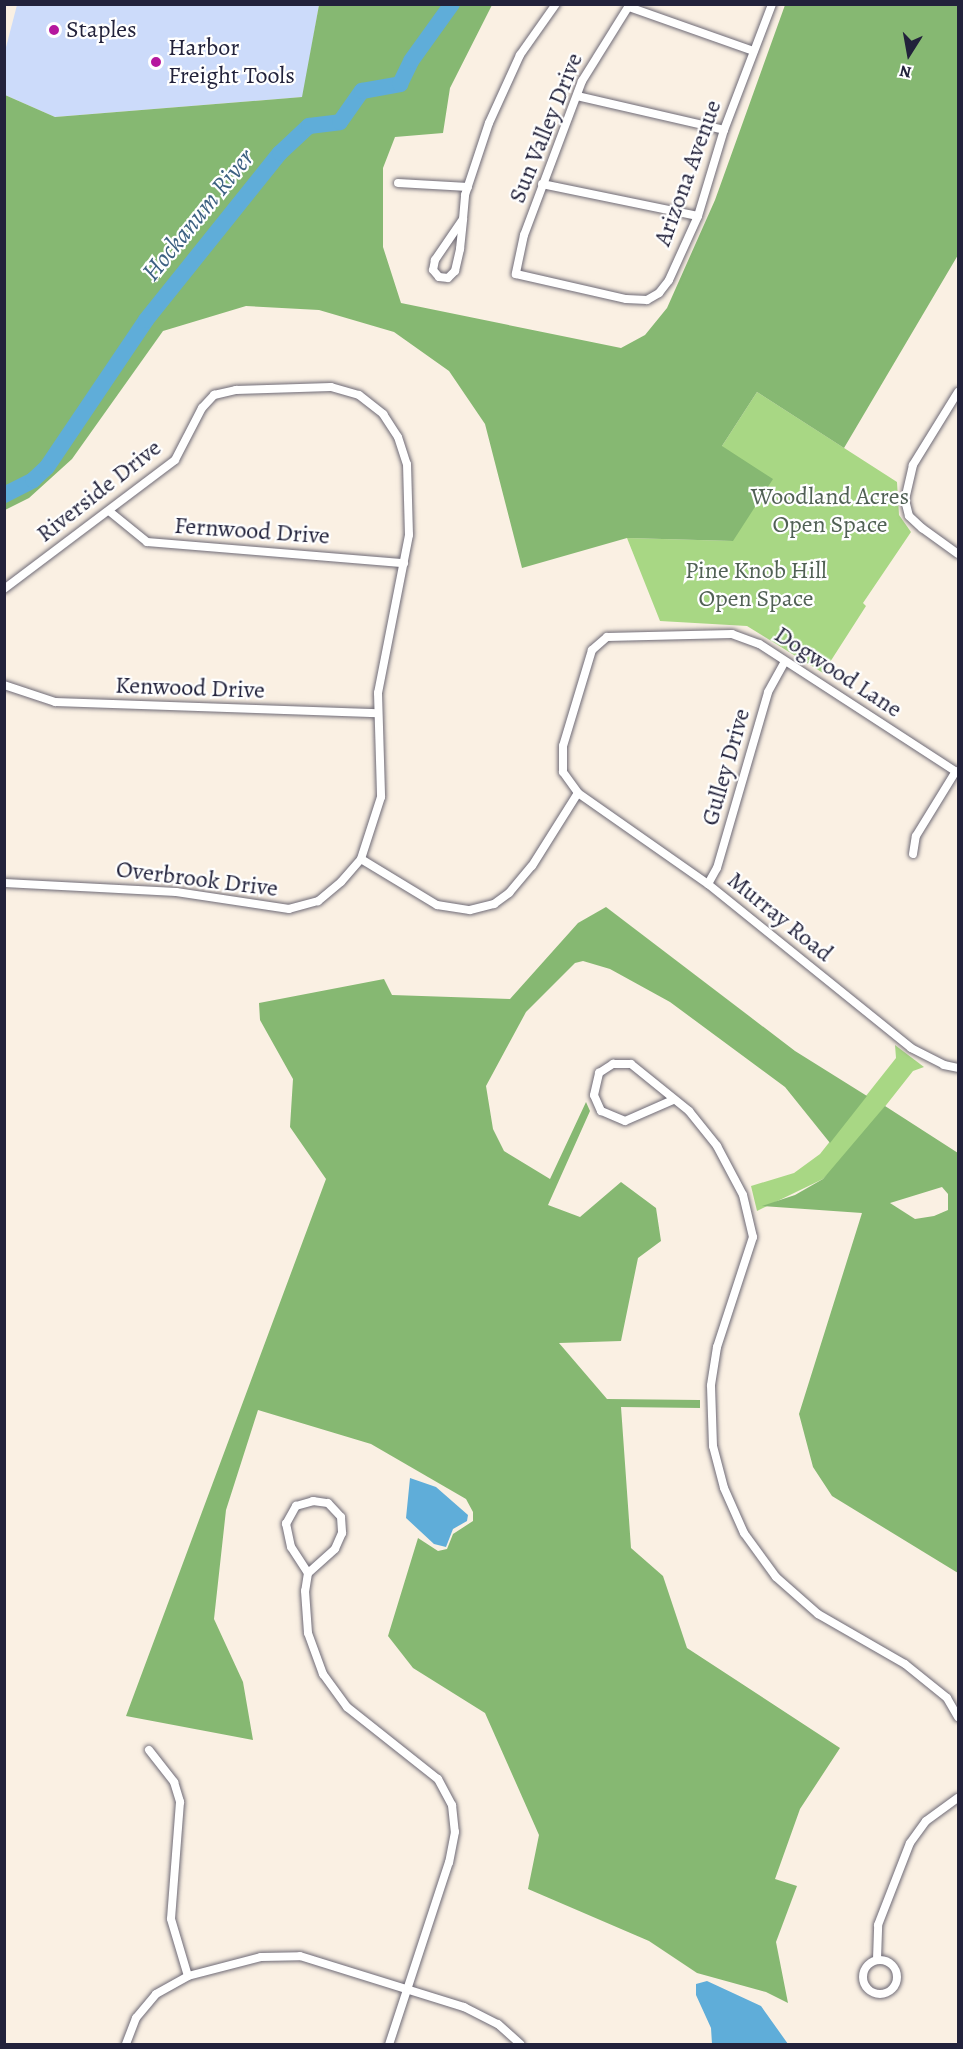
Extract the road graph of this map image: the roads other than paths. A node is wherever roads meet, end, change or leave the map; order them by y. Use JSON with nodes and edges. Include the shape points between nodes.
{"nodes":[{"id":1,"x":556,"y":4,"type":"edge"},
{"id":2,"x":772,"y":4,"type":"edge"},
{"id":3,"x":629,"y":6,"type":"edge"},
{"id":4,"x":753,"y":51,"type":"junction"},
{"id":5,"x":577,"y":96,"type":"junction"},
{"id":6,"x":724,"y":130,"type":"junction"},
{"id":7,"x":398,"y":183,"type":"dead end"},
{"id":8,"x":542,"y":184,"type":"junction"},
{"id":9,"x":468,"y":187,"type":"junction"},
{"id":10,"x":698,"y":216,"type":"junction"},
{"id":11,"x":463,"y":219,"type":"junction"},
{"id":12,"x":647,"y":300,"type":"joint"},
{"id":13,"x":958,"y":392,"type":"edge"},
{"id":14,"x":109,"y":511,"type":"junction"},
{"id":15,"x":958,"y":554,"type":"edge"},
{"id":16,"x":404,"y":563,"type":"junction"},
{"id":17,"x":4,"y":589,"type":"edge"},
{"id":18,"x":785,"y":661,"type":"junction"},
{"id":19,"x":4,"y":685,"type":"edge"},
{"id":20,"x":378,"y":713,"type":"junction"},
{"id":21,"x":957,"y":772,"type":"edge"},
{"id":22,"x":578,"y":793,"type":"junction"},
{"id":23,"x":913,"y":854,"type":"dead end"},
{"id":24,"x":361,"y":859,"type":"junction"},
{"id":25,"x":4,"y":883,"type":"edge"},
{"id":26,"x":708,"y":884,"type":"junction"},
{"id":27,"x":958,"y":1068,"type":"edge"},
{"id":28,"x":674,"y":1100,"type":"junction"},
{"id":29,"x":308,"y":1573,"type":"junction"},
{"id":30,"x":958,"y":1717,"type":"edge"},
{"id":31,"x":149,"y":1750,"type":"dead end"},
{"id":32,"x":958,"y":1798,"type":"edge"},
{"id":33,"x":877,"y":1959,"type":"junction"},
{"id":34,"x":188,"y":1976,"type":"junction"},
{"id":35,"x":408,"y":1988,"type":"junction"},
{"id":36,"x":126,"y":2044,"type":"edge"},
{"id":37,"x":389,"y":2044,"type":"edge"},
{"id":38,"x":520,"y":2044,"type":"edge"}],
"edges":[{"from":1,"to":9,"type":"street","via":[[520,55],[489,123]]},
{"from":2,"to":4,"type":"street","name":"Arizona Avenue"},
{"from":3,"to":4,"type":"street"},
{"from":3,"to":5,"type":"street","name":"Sun Valley Drive","via":[[604,41]]},
{"from":4,"to":6,"type":"street","name":"Arizona Avenue"},
{"from":5,"to":6,"type":"street"},
{"from":5,"to":8,"type":"street","name":"Sun Valley Drive"},
{"from":6,"to":10,"type":"street","name":"Arizona Avenue"},
{"from":7,"to":9,"type":"street"},
{"from":8,"to":10,"type":"street"},
{"from":8,"to":12,"type":"street","name":"Sun Valley Drive","via":[[524,235],[516,274],[626,299]]},
{"from":9,"to":11,"type":"street"},
{"from":10,"to":12,"type":"street","name":"Arizona Avenue","via":[[669,280]]},
{"from":11,"to":11,"type":"street","via":[[455,271],[448,278],[439,277],[433,270],[435,260]]},
{"from":13,"to":15,"type":"street","via":[[914,465],[905,500],[915,522]]},
{"from":14,"to":16,"type":"street","name":"Fernwood Drive","via":[[147,542]]},
{"from":14,"to":16,"type":"street","name":"Riverside Drive","via":[[175,460],[202,408],[214,395],[236,390],[331,387],[359,395],[383,414],[398,436],[407,464],[409,493]]},
{"from":14,"to":17,"type":"street","name":"Riverside Drive"},
{"from":16,"to":20,"type":"street","name":"Riverside Drive"},
{"from":18,"to":21,"type":"street","name":"Dogwood Lane"},
{"from":18,"to":22,"type":"street","name":"Dogwood Lane","via":[[759,644],[732,634],[607,637],[592,650],[563,746],[563,772]]},
{"from":18,"to":26,"type":"street","name":"Gulley Drive","via":[[768,692],[717,868]]},
{"from":19,"to":20,"type":"street","name":"Kenwood Drive","via":[[55,702]]},
{"from":20,"to":24,"type":"street","name":"Overbrook Drive","via":[[381,797]]},
{"from":21,"to":23,"type":"street","via":[[916,836]]},
{"from":22,"to":24,"type":"street","via":[[532,866],[494,904],[470,910],[437,905]]},
{"from":22,"to":26,"type":"street","name":"Murray Road"},
{"from":24,"to":25,"type":"street","name":"Overbrook Drive","via":[[318,901],[289,909],[176,892]]},
{"from":26,"to":27,"type":"street","name":"Murray Road","via":[[911,1048]]},
{"from":28,"to":28,"type":"street","via":[[630,1064],[613,1064],[599,1073],[594,1095],[601,1111],[625,1121]]},
{"from":28,"to":30,"type":"street","via":[[717,1146],[743,1195],[753,1237],[717,1347],[711,1386],[713,1446],[724,1488],[744,1533],[776,1577],[818,1614],[905,1664],[947,1698]]},
{"from":29,"to":29,"type":"street","via":[[291,1547],[286,1524],[296,1506],[313,1501],[328,1503],[340,1516],[342,1533],[335,1549]]},
{"from":29,"to":35,"type":"street","via":[[308,1633],[323,1674],[347,1707],[438,1779],[452,1805],[455,1832],[449,1862]]},
{"from":31,"to":34,"type":"street","via":[[174,1782],[180,1802],[171,1919]]},
{"from":32,"to":33,"type":"street","via":[[926,1821],[910,1843],[878,1925]]},
{"from":33,"to":33,"type":"street","via":[[866,1966],[862,1978],[870,1991],[884,1994],[894,1987],[897,1974],[891,1963]]},
{"from":34,"to":35,"type":"street","via":[[261,1957],[300,1956]]},
{"from":34,"to":36,"type":"street","via":[[156,1994],[136,2018]]},
{"from":35,"to":37,"type":"street"},
{"from":35,"to":38,"type":"street","via":[[464,2007],[498,2024]]}]}
